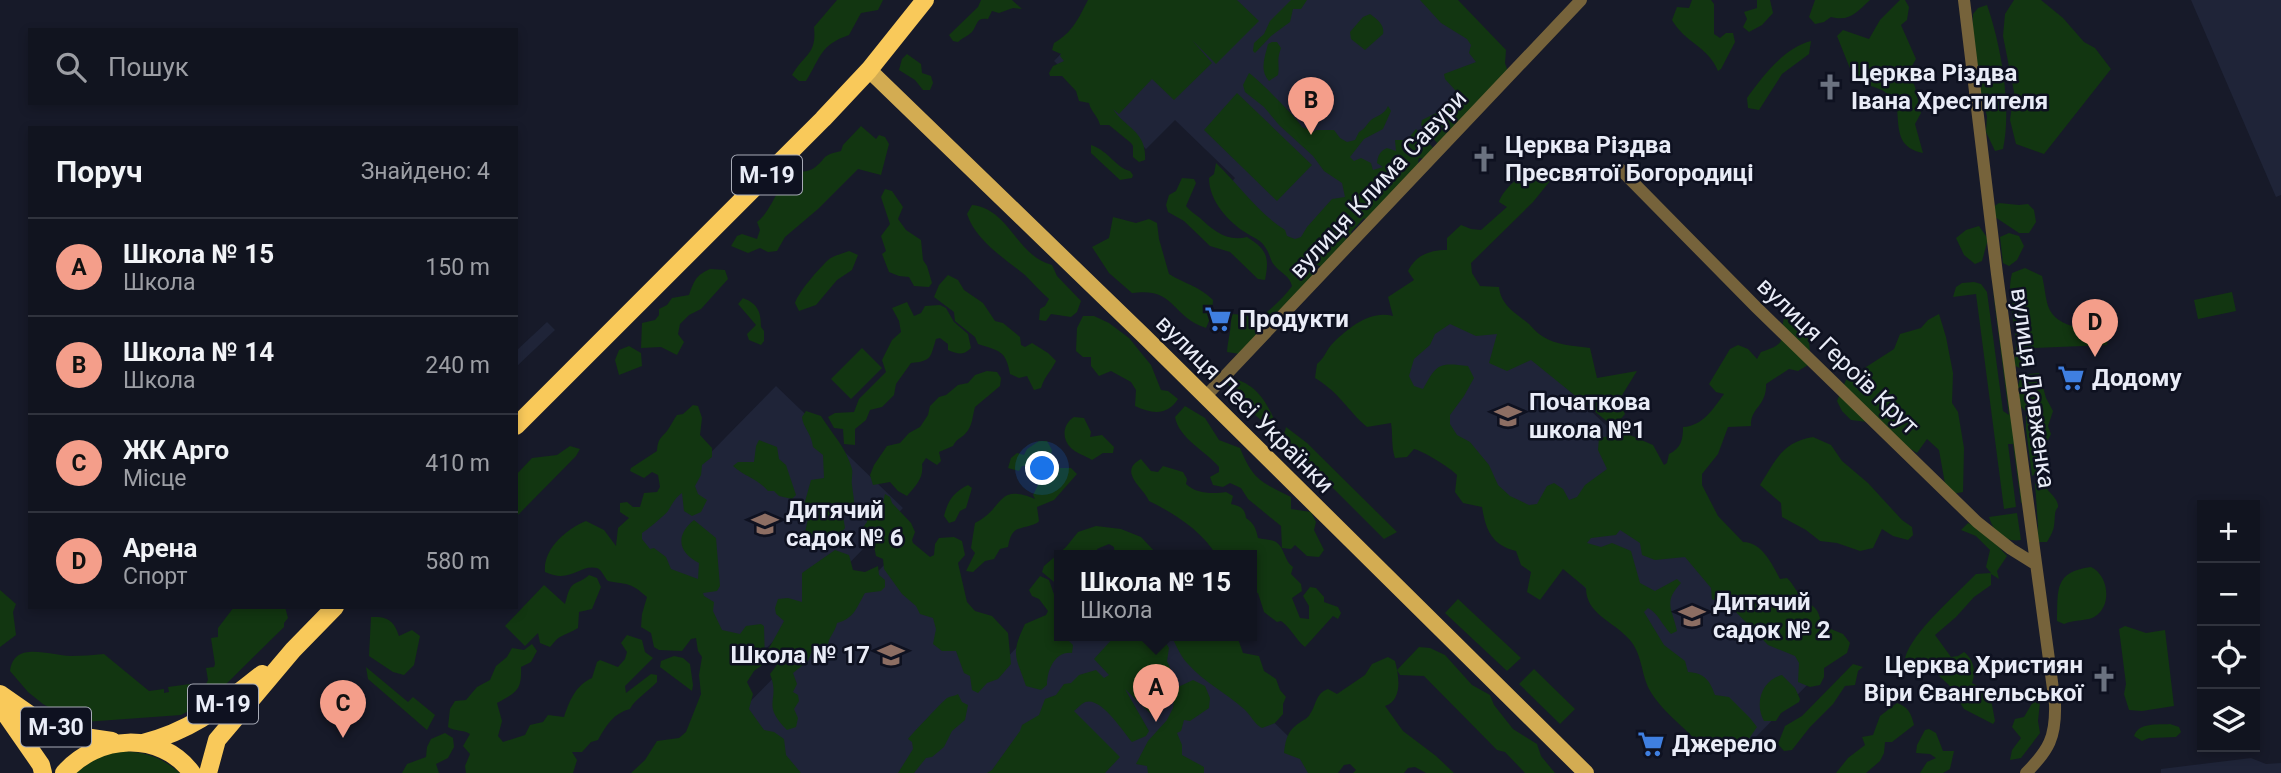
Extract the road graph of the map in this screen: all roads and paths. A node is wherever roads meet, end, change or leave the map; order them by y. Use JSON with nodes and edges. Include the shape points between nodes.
{"nodes":[{"id":1,"x":925,"y":0,"type":"edge"},
{"id":2,"x":1581,"y":0,"type":"edge"},
{"id":3,"x":1964,"y":0,"type":"edge"},
{"id":4,"x":869,"y":70,"type":"junction"},
{"id":5,"x":1620,"y":169,"type":"dead end"},
{"id":6,"x":1205,"y":397,"type":"junction"},
{"id":7,"x":518,"y":424,"type":"edge"},
{"id":8,"x":2035,"y":564,"type":"junction"},
{"id":9,"x":333,"y":609,"type":"edge"},
{"id":10,"x":293,"y":650,"type":"junction"},
{"id":11,"x":0,"y":694,"type":"edge"},
{"id":12,"x":0,"y":706,"type":"edge"},
{"id":13,"x":119,"y":742,"type":"junction"},
{"id":14,"x":144,"y":743,"type":"junction"},
{"id":15,"x":43,"y":773,"type":"edge"},
{"id":16,"x":64,"y":773,"type":"edge"},
{"id":17,"x":192,"y":773,"type":"edge"},
{"id":18,"x":208,"y":773,"type":"edge"},
{"id":19,"x":1586,"y":773,"type":"edge"},
{"id":20,"x":2026,"y":773,"type":"edge"}],
"edges":[{"from":1,"to":4,"type":"highway","number":"М-19"},
{"from":2,"to":6,"type":"street","name":"вулиця Клима Савури"},
{"from":3,"to":8,"type":"street","name":"вулиця Довженка"},
{"from":4,"to":6,"type":"main road","name":"вулиця Лесі Українки"},
{"from":4,"to":7,"type":"highway","number":"М-19"},
{"from":5,"to":8,"type":"street","name":"вулиця Героїв Крут","via":[[1977,522]]},
{"from":6,"to":19,"type":"main road","name":"вулиця Лесі Українки"},
{"from":8,"to":20,"type":"street","name":"вулиця Довженка","via":[[2056,719],[2050,745]]},
{"from":9,"to":10,"type":"highway","number":"М-19"},
{"from":10,"to":14,"type":"highway","number":"М-19","via":[[205,718]]},
{"from":10,"to":18,"type":"highway","number":"М-19","via":[[217,740]]},
{"from":11,"to":13,"type":"highway","number":"М-30","via":[[71,735]]},
{"from":12,"to":15,"type":"highway","number":"М-30"},
{"from":13,"to":14,"type":"highway","number":"М-19"},
{"from":13,"to":16,"type":"highway","number":"М-19","via":[[95,748]]},
{"from":14,"to":17,"type":"highway","via":[[167,751]]}]}
